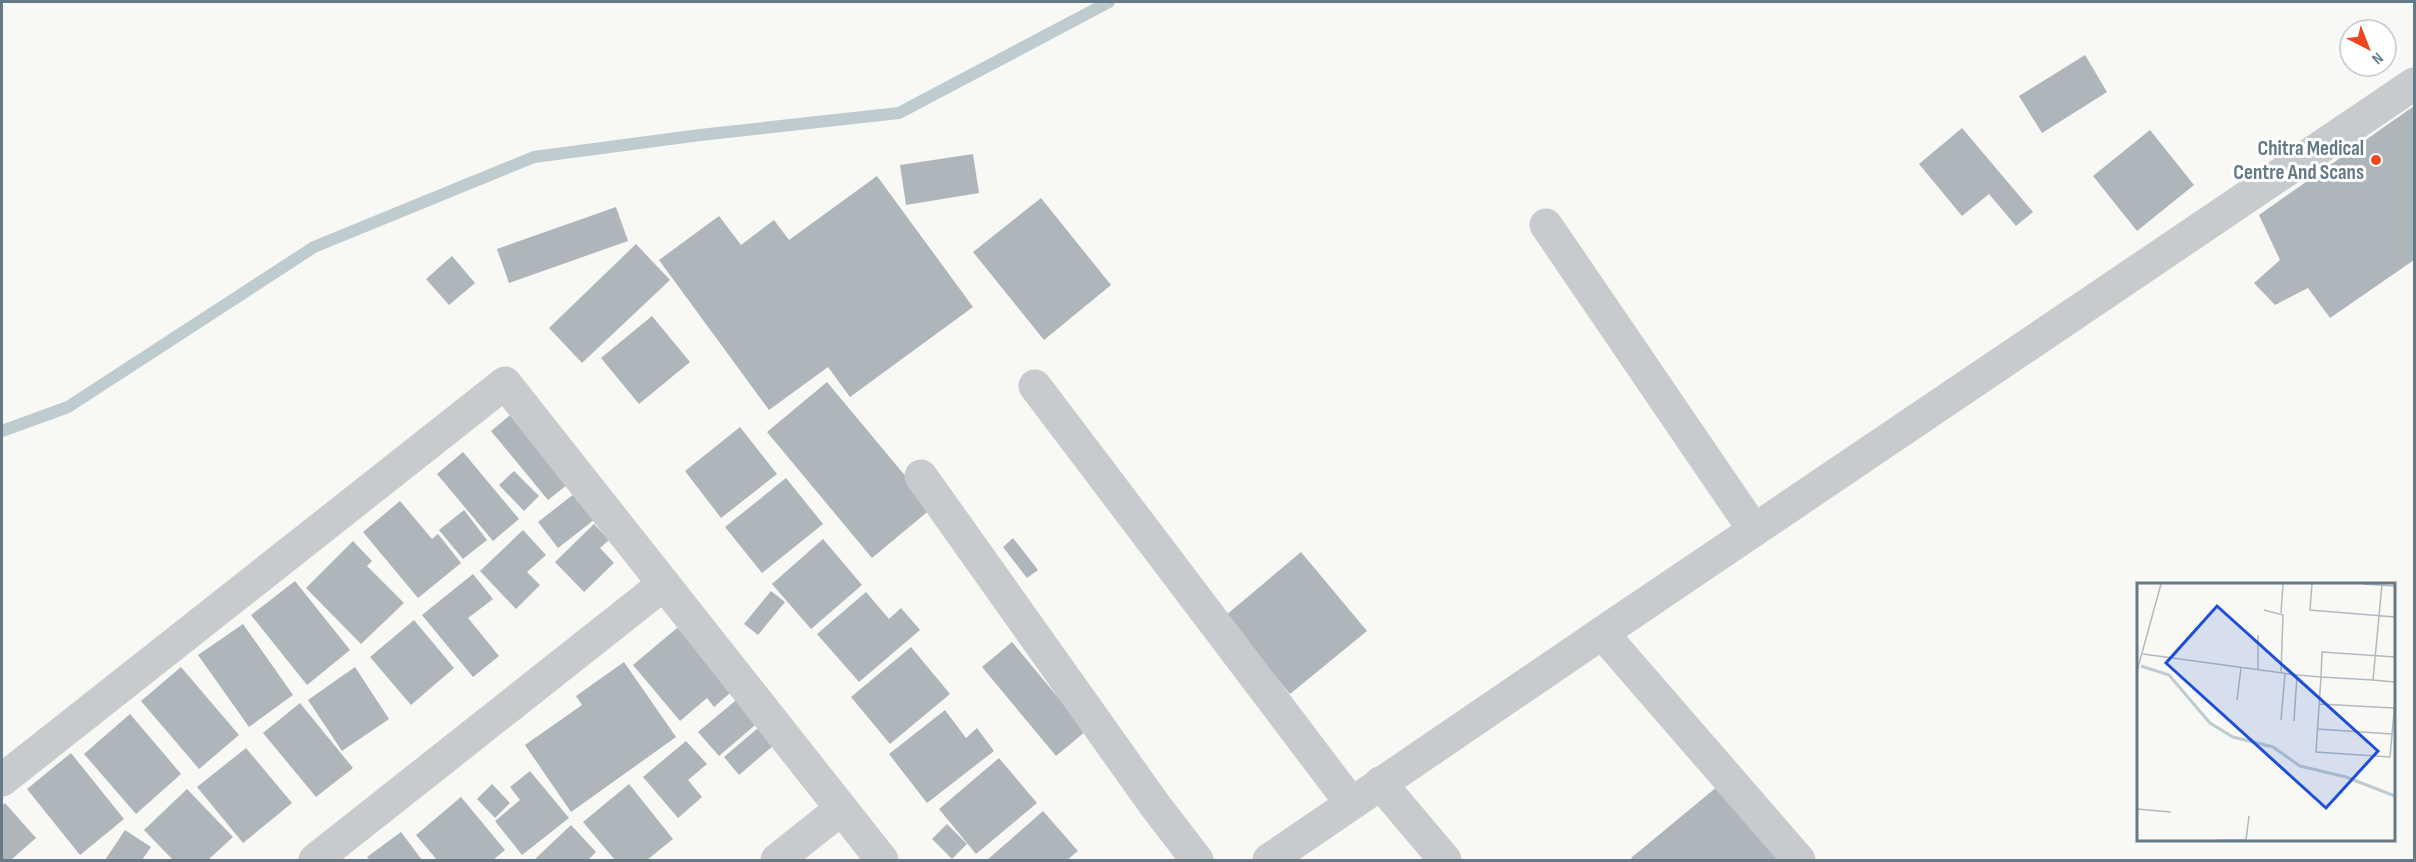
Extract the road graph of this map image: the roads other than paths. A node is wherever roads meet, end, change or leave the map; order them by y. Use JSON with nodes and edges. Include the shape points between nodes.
{"nodes":[{"id":1,"x":2415,"y":84,"type":"edge"},
{"id":2,"x":1546,"y":225,"type":"dead end"},
{"id":3,"x":1035,"y":386,"type":"dead end"},
{"id":4,"x":921,"y":477,"type":"dead end"},
{"id":5,"x":1754,"y":530,"type":"junction"},
{"id":6,"x":664,"y":584,"type":"junction"},
{"id":7,"x":1602,"y":633,"type":"junction"},
{"id":8,"x":2,"y":780,"type":"edge"},
{"id":9,"x":1380,"y":783,"type":"junction"},
{"id":10,"x":1351,"y":803,"type":"junction"},
{"id":11,"x":841,"y":809,"type":"junction"},
{"id":12,"x":315,"y":861,"type":"edge"},
{"id":13,"x":777,"y":861,"type":"edge"},
{"id":14,"x":882,"y":861,"type":"edge"},
{"id":15,"x":1197,"y":861,"type":"edge"},
{"id":16,"x":1269,"y":861,"type":"edge"},
{"id":17,"x":1445,"y":861,"type":"edge"},
{"id":18,"x":1799,"y":861,"type":"edge"}],
"edges":[{"from":1,"to":5,"type":"street"},
{"from":2,"to":5,"type":"street"},
{"from":3,"to":10,"type":"street"},
{"from":4,"to":15,"type":"street"},
{"from":5,"to":7,"type":"street"},
{"from":6,"to":8,"type":"street","via":[[505,382]]},
{"from":6,"to":11,"type":"street"},
{"from":6,"to":12,"type":"street"},
{"from":7,"to":9,"type":"street"},
{"from":7,"to":18,"type":"street"},
{"from":9,"to":10,"type":"street"},
{"from":9,"to":17,"type":"street"},
{"from":10,"to":16,"type":"street"},
{"from":11,"to":13,"type":"street"},
{"from":11,"to":14,"type":"street"}]}
